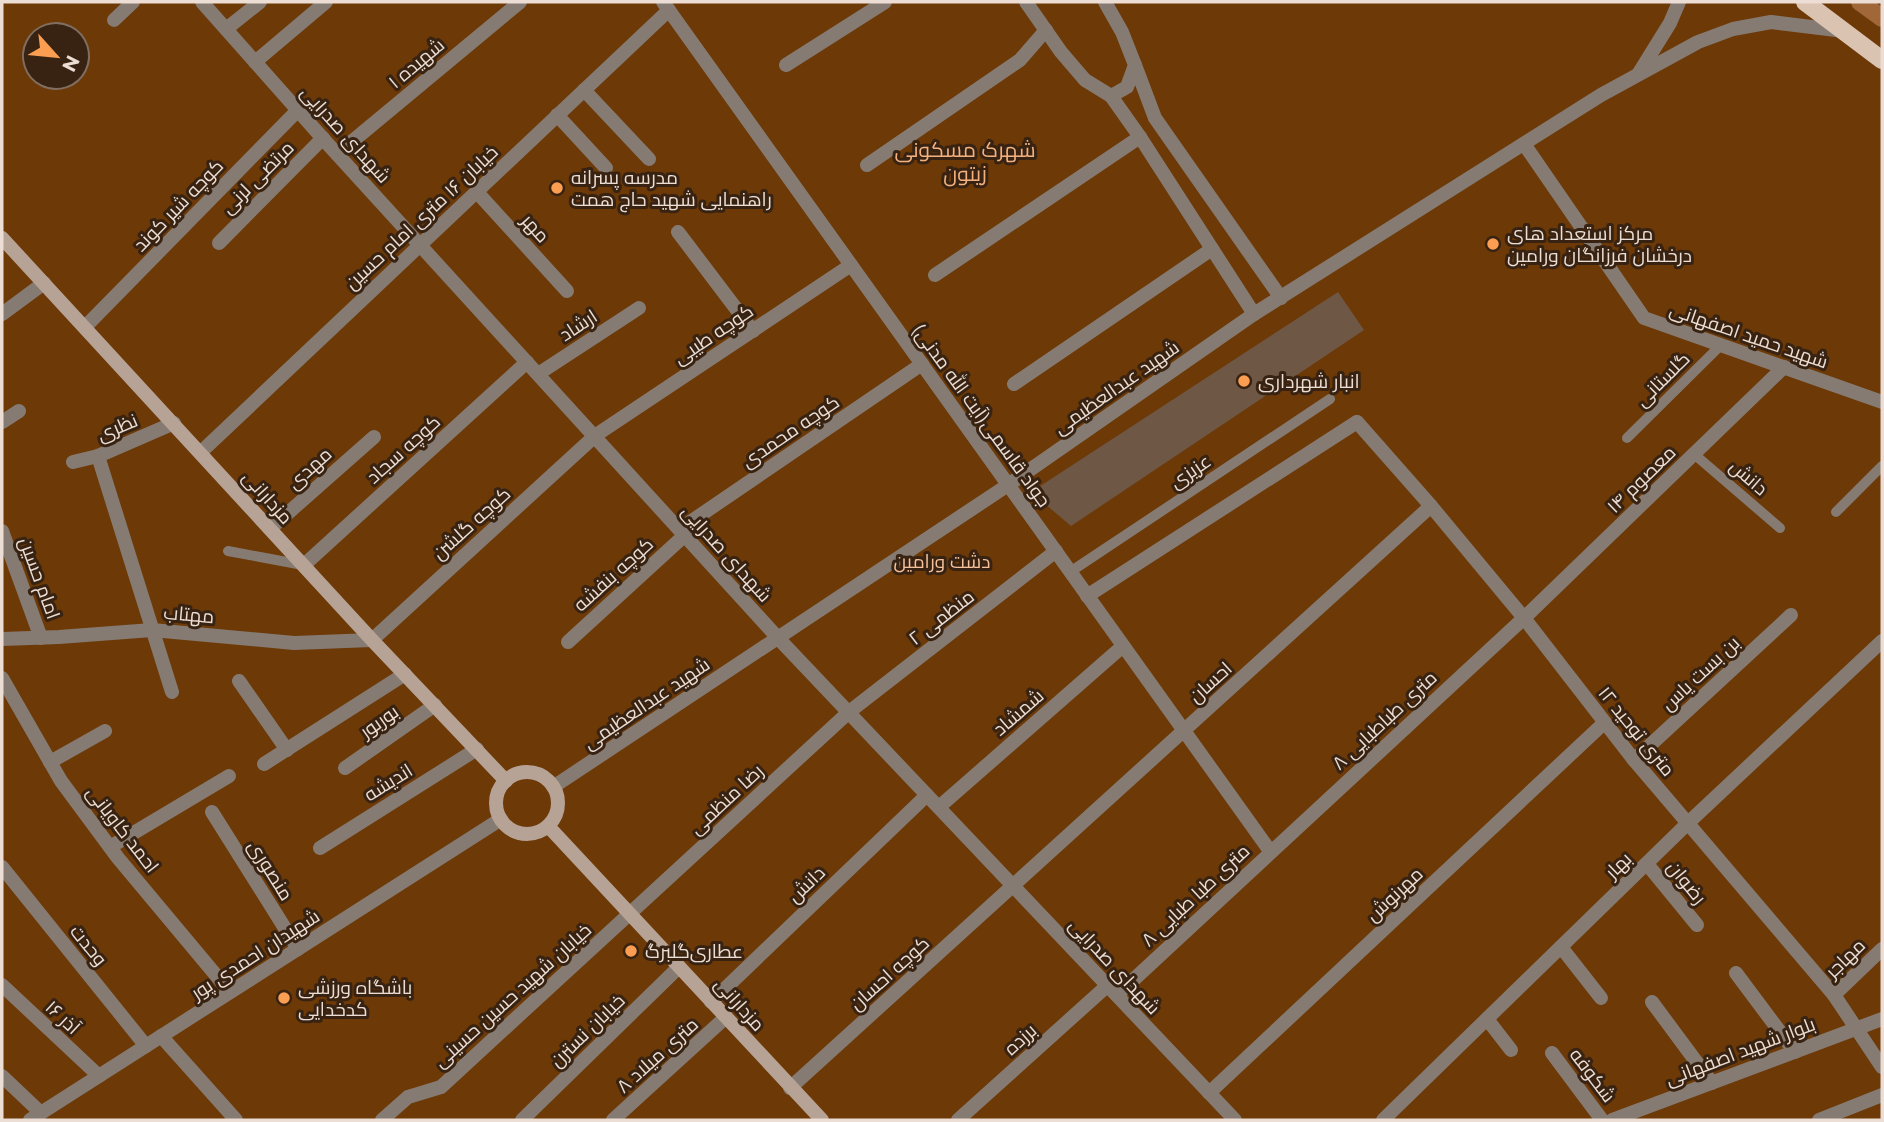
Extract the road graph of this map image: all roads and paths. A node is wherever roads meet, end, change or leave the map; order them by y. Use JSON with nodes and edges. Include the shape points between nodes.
{"nodes":[{"id":1,"x":132,"y":2,"type":"edge"},
{"id":2,"x":202,"y":2,"type":"edge"},
{"id":3,"x":260,"y":2,"type":"edge"},
{"id":4,"x":326,"y":2,"type":"edge"},
{"id":5,"x":520,"y":2,"type":"edge"},
{"id":6,"x":885,"y":2,"type":"edge"},
{"id":7,"x":1026,"y":2,"type":"edge"},
{"id":8,"x":1105,"y":2,"type":"edge"},
{"id":9,"x":1679,"y":2,"type":"edge"},
{"id":10,"x":1805,"y":2,"type":"edge"},
{"id":11,"x":666,"y":6,"type":"edge"},
{"id":12,"x":114,"y":20,"type":"dead end"},
{"id":13,"x":226,"y":29,"type":"junction"},
{"id":14,"x":1046,"y":30,"type":"junction"},
{"id":15,"x":1844,"y":31,"type":"junction"},
{"id":16,"x":1882,"y":60,"type":"edge"},
{"id":17,"x":256,"y":62,"type":"junction"},
{"id":18,"x":786,"y":65,"type":"dead end"},
{"id":19,"x":1135,"y":65,"type":"junction"},
{"id":20,"x":1639,"y":74,"type":"junction"},
{"id":21,"x":584,"y":90,"type":"junction"},
{"id":22,"x":1111,"y":96,"type":"junction"},
{"id":23,"x":298,"y":110,"type":"junction"},
{"id":24,"x":557,"y":115,"type":"junction"},
{"id":25,"x":1140,"y":137,"type":"junction"},
{"id":26,"x":323,"y":138,"type":"junction"},
{"id":27,"x":1524,"y":144,"type":"junction"},
{"id":28,"x":337,"y":154,"type":"junction"},
{"id":29,"x":649,"y":159,"type":"dead end"},
{"id":30,"x":867,"y":166,"type":"dead end"},
{"id":31,"x":606,"y":168,"type":"dead end"},
{"id":32,"x":476,"y":191,"type":"junction"},
{"id":33,"x":678,"y":232,"type":"dead end"},
{"id":34,"x":2,"y":238,"type":"edge"},
{"id":35,"x":219,"y":243,"type":"dead end"},
{"id":36,"x":420,"y":244,"type":"junction"},
{"id":37,"x":1212,"y":249,"type":"junction"},
{"id":38,"x":851,"y":265,"type":"junction"},
{"id":39,"x":935,"y":275,"type":"dead end"},
{"id":40,"x":44,"y":283,"type":"junction"},
{"id":41,"x":567,"y":291,"type":"dead end"},
{"id":42,"x":1280,"y":298,"type":"junction"},
{"id":43,"x":639,"y":308,"type":"dead end"},
{"id":44,"x":2,"y":314,"type":"edge"},
{"id":45,"x":1254,"y":314,"type":"junction"},
{"id":46,"x":85,"y":327,"type":"junction"},
{"id":47,"x":753,"y":331,"type":"junction"},
{"id":48,"x":1721,"y":345,"type":"junction"},
{"id":49,"x":527,"y":362,"type":"junction"},
{"id":50,"x":922,"y":365,"type":"junction"},
{"id":51,"x":1784,"y":367,"type":"junction"},
{"id":52,"x":538,"y":374,"type":"junction"},
{"id":53,"x":1014,"y":384,"type":"dead end"},
{"id":54,"x":1330,"y":399,"type":"dead end"},
{"id":55,"x":1882,"y":402,"type":"edge"},
{"id":56,"x":19,"y":411,"type":"dead end"},
{"id":57,"x":2,"y":422,"type":"edge"},
{"id":58,"x":174,"y":423,"type":"junction"},
{"id":59,"x":596,"y":435,"type":"junction"},
{"id":60,"x":374,"y":437,"type":"dead end"},
{"id":61,"x":1627,"y":438,"type":"dead end"},
{"id":62,"x":201,"y":452,"type":"junction"},
{"id":63,"x":1694,"y":454,"type":"junction"},
{"id":64,"x":98,"y":456,"type":"junction"},
{"id":65,"x":73,"y":462,"type":"dead end"},
{"id":66,"x":1882,"y":466,"type":"edge"},
{"id":67,"x":1008,"y":485,"type":"junction"},
{"id":68,"x":1431,"y":506,"type":"junction"},
{"id":69,"x":1836,"y":512,"type":"dead end"},
{"id":70,"x":271,"y":528,"type":"junction"},
{"id":71,"x":1780,"y":528,"type":"dead end"},
{"id":72,"x":2,"y":531,"type":"edge"},
{"id":73,"x":682,"y":532,"type":"junction"},
{"id":74,"x":228,"y":551,"type":"dead end"},
{"id":75,"x":1056,"y":551,"type":"junction"},
{"id":76,"x":304,"y":565,"type":"junction"},
{"id":77,"x":1070,"y":572,"type":"junction"},
{"id":78,"x":1087,"y":596,"type":"junction"},
{"id":79,"x":1791,"y":615,"type":"dead end"},
{"id":80,"x":1524,"y":618,"type":"junction"},
{"id":81,"x":152,"y":631,"type":"junction"},
{"id":82,"x":41,"y":638,"type":"junction"},
{"id":83,"x":778,"y":638,"type":"junction"},
{"id":84,"x":2,"y":639,"type":"edge"},
{"id":85,"x":372,"y":640,"type":"junction"},
{"id":86,"x":1882,"y":641,"type":"edge"},
{"id":87,"x":568,"y":642,"type":"dead end"},
{"id":88,"x":1123,"y":646,"type":"junction"},
{"id":89,"x":405,"y":674,"type":"junction"},
{"id":90,"x":2,"y":678,"type":"edge"},
{"id":91,"x":239,"y":681,"type":"dead end"},
{"id":92,"x":172,"y":692,"type":"dead end"},
{"id":93,"x":435,"y":705,"type":"junction"},
{"id":94,"x":849,"y":712,"type":"junction"},
{"id":95,"x":1604,"y":723,"type":"junction"},
{"id":96,"x":105,"y":732,"type":"dead end"},
{"id":97,"x":1184,"y":732,"type":"junction"},
{"id":98,"x":477,"y":749,"type":"junction"},
{"id":99,"x":287,"y":750,"type":"junction"},
{"id":100,"x":1634,"y":760,"type":"junction"},
{"id":101,"x":50,"y":762,"type":"junction"},
{"id":102,"x":264,"y":764,"type":"dead end"},
{"id":103,"x":345,"y":768,"type":"dead end"},
{"id":104,"x":229,"y":776,"type":"dead end"},
{"id":105,"x":506,"y":781,"type":"junction"},
{"id":106,"x":553,"y":787,"type":"junction"},
{"id":107,"x":927,"y":795,"type":"junction"},
{"id":108,"x":939,"y":807,"type":"junction"},
{"id":109,"x":212,"y":812,"type":"dead end"},
{"id":110,"x":502,"y":819,"type":"junction"},
{"id":111,"x":1688,"y":823,"type":"junction"},
{"id":112,"x":548,"y":826,"type":"junction"},
{"id":113,"x":110,"y":847,"type":"junction"},
{"id":114,"x":320,"y":848,"type":"dead end"},
{"id":115,"x":1270,"y":851,"type":"junction"},
{"id":116,"x":1647,"y":864,"type":"junction"},
{"id":117,"x":2,"y":867,"type":"edge"},
{"id":118,"x":1014,"y":887,"type":"junction"},
{"id":119,"x":630,"y":914,"type":"junction"},
{"id":120,"x":1697,"y":925,"type":"dead end"},
{"id":121,"x":1561,"y":947,"type":"junction"},
{"id":122,"x":298,"y":949,"type":"junction"},
{"id":123,"x":1882,"y":949,"type":"edge"},
{"id":124,"x":679,"y":967,"type":"junction"},
{"id":125,"x":1736,"y":973,"type":"dead end"},
{"id":126,"x":2,"y":985,"type":"edge"},
{"id":127,"x":1112,"y":990,"type":"junction"},
{"id":128,"x":230,"y":992,"type":"junction"},
{"id":129,"x":1834,"y":995,"type":"junction"},
{"id":130,"x":1601,"y":998,"type":"dead end"},
{"id":131,"x":712,"y":1002,"type":"junction"},
{"id":132,"x":1652,"y":1002,"type":"dead end"},
{"id":133,"x":726,"y":1017,"type":"junction"},
{"id":134,"x":1487,"y":1019,"type":"junction"},
{"id":135,"x":1882,"y":1019,"type":"edge"},
{"id":136,"x":1858,"y":1028,"type":"junction"},
{"id":137,"x":162,"y":1036,"type":"junction"},
{"id":138,"x":146,"y":1046,"type":"junction"},
{"id":139,"x":1511,"y":1050,"type":"dead end"},
{"id":140,"x":1795,"y":1052,"type":"junction"},
{"id":141,"x":1552,"y":1053,"type":"dead end"},
{"id":142,"x":1882,"y":1067,"type":"edge"},
{"id":143,"x":2,"y":1076,"type":"edge"},
{"id":144,"x":99,"y":1076,"type":"junction"},
{"id":145,"x":1712,"y":1083,"type":"junction"},
{"id":146,"x":790,"y":1088,"type":"junction"},
{"id":147,"x":1209,"y":1093,"type":"junction"},
{"id":148,"x":1882,"y":1095,"type":"edge"},
{"id":149,"x":35,"y":1117,"type":"edge"},
{"id":150,"x":236,"y":1120,"type":"edge"},
{"id":151,"x":382,"y":1120,"type":"edge"},
{"id":152,"x":522,"y":1120,"type":"edge"},
{"id":153,"x":613,"y":1120,"type":"edge"},
{"id":154,"x":822,"y":1120,"type":"edge"},
{"id":155,"x":958,"y":1120,"type":"edge"},
{"id":156,"x":1235,"y":1120,"type":"edge"},
{"id":157,"x":1383,"y":1120,"type":"edge"},
{"id":158,"x":1602,"y":1120,"type":"edge"},
{"id":159,"x":1612,"y":1120,"type":"edge"},
{"id":160,"x":1819,"y":1120,"type":"edge"}],
"edges":[{"from":1,"to":12,"type":"street"},
{"from":2,"to":13,"type":"street","name":"شهدای صدرایی"},
{"from":3,"to":13,"type":"street"},
{"from":4,"to":17,"type":"street"},
{"from":5,"to":28,"type":"street","name":"شهیده ۱"},
{"from":6,"to":18,"type":"street"},
{"from":7,"to":14,"type":"street"},
{"from":8,"to":19,"type":"street"},
{"from":9,"to":20,"type":"street","name":"شهید عبدالعظیمی"},
{"from":10,"to":15,"type":"main road"},
{"from":11,"to":21,"type":"street","name":"خیابان ۱۶ متری امام حسین"},
{"from":11,"to":38,"type":"street","name":"جواد قاسمی(آیت الله مدنی)"},
{"from":13,"to":17,"type":"street","name":"شهدای صدرایی"},
{"from":14,"to":22,"type":"street","via":[[1085,80]]},
{"from":14,"to":30,"type":"street","via":[[1020,60]]},
{"from":15,"to":16,"type":"main road"},
{"from":15,"to":20,"type":"street","via":[[1771,22],[1733,29]]},
{"from":17,"to":23,"type":"street","name":"شهدای صدرایی"},
{"from":19,"to":22,"type":"street","via":[[1127,87]]},
{"from":19,"to":42,"type":"street","via":[[1155,117]]},
{"from":20,"to":27,"type":"street","name":"شهید عبدالعظیمی"},
{"from":21,"to":24,"type":"street","name":"خیابان ۱۶ متری امام حسین"},
{"from":21,"to":29,"type":"street"},
{"from":22,"to":25,"type":"street"},
{"from":23,"to":26,"type":"street","name":"شهدای صدرایی"},
{"from":23,"to":46,"type":"street","name":"کوچه شیر کوند"},
{"from":24,"to":31,"type":"street"},
{"from":24,"to":32,"type":"street","name":"خیابان ۱۶ متری امام حسین"},
{"from":25,"to":37,"type":"street"},
{"from":25,"to":39,"type":"street"},
{"from":26,"to":28,"type":"street","name":"شهدای صدرایی"},
{"from":26,"to":35,"type":"street","name":"مرتضی لرنی"},
{"from":27,"to":42,"type":"street","name":"شهید عبدالعظیمی"},
{"from":27,"to":48,"type":"street","name":"شهید حمید اصفهانی","via":[[1644,318]]},
{"from":28,"to":36,"type":"street","name":"شهدای صدرایی"},
{"from":32,"to":36,"type":"street","name":"خیابان ۱۶ متری امام حسین"},
{"from":32,"to":41,"type":"street","name":"مهر"},
{"from":33,"to":47,"type":"street"},
{"from":34,"to":40,"type":"main road","name":"مزدارانی"},
{"from":36,"to":49,"type":"street","name":"شهدای صدرایی"},
{"from":36,"to":62,"type":"street","name":"خیابان ۱۶ متری امام حسین"},
{"from":37,"to":45,"type":"street"},
{"from":37,"to":53,"type":"street"},
{"from":38,"to":47,"type":"street","name":"کوچه طیبی"},
{"from":38,"to":50,"type":"street","name":"جواد قاسمی(آیت الله مدنی)"},
{"from":40,"to":44,"type":"street"},
{"from":40,"to":46,"type":"main road","name":"مزدارانی"},
{"from":42,"to":45,"type":"street","name":"شهید عبدالعظیمی"},
{"from":43,"to":52,"type":"street","name":"ارشاد"},
{"from":45,"to":67,"type":"street","name":"شهید عبدالعظیمی"},
{"from":46,"to":58,"type":"main road","name":"مزدارانی"},
{"from":47,"to":59,"type":"street","name":"کوچه طیبی"},
{"from":48,"to":51,"type":"street","name":"شهید حمید اصفهانی"},
{"from":48,"to":61,"type":"lane","name":"گلستانی"},
{"from":49,"to":52,"type":"street","name":"شهدای صدرایی"},
{"from":49,"to":76,"type":"street","name":"کوچه سجاد"},
{"from":50,"to":67,"type":"street","name":"جواد قاسمی(آیت الله مدنی)"},
{"from":50,"to":73,"type":"street","name":"کوچه محمدی"},
{"from":51,"to":55,"type":"street","name":"شهید حمید اصفهانی"},
{"from":51,"to":63,"type":"street","name":"۱۴ معصوم"},
{"from":52,"to":59,"type":"street","name":"شهدای صدرایی"},
{"from":54,"to":77,"type":"lane","name":"عزیزی"},
{"from":56,"to":57,"type":"street"},
{"from":58,"to":62,"type":"main road","name":"مزدارانی"},
{"from":58,"to":64,"type":"street","name":"نظری"},
{"from":59,"to":73,"type":"street","name":"شهدای صدرایی"},
{"from":59,"to":85,"type":"street","name":"کوچه گلشن"},
{"from":60,"to":70,"type":"street","name":"مهدی"},
{"from":62,"to":70,"type":"main road","name":"مزدارانی"},
{"from":63,"to":71,"type":"lane","name":"دانش"},
{"from":63,"to":80,"type":"street","name":"۱۴ معصوم"},
{"from":64,"to":65,"type":"street","name":"نظری"},
{"from":64,"to":81,"type":"street"},
{"from":66,"to":69,"type":"lane"},
{"from":67,"to":75,"type":"street","name":"جواد قاسمی(آیت الله مدنی)"},
{"from":67,"to":83,"type":"street","name":"شهید عبدالعظیمی"},
{"from":68,"to":78,"type":"street","name":"۱۲ متری توحید","via":[[1357,422]]},
{"from":68,"to":80,"type":"street","name":"۱۲ متری توحید"},
{"from":68,"to":97,"type":"street","name":"احسان"},
{"from":70,"to":76,"type":"main road","name":"مزدارانی"},
{"from":72,"to":82,"type":"street","name":"امام حسین"},
{"from":73,"to":83,"type":"street","name":"شهدای صدرایی"},
{"from":73,"to":87,"type":"street","name":"کوچه بنفشه"},
{"from":74,"to":76,"type":"lane"},
{"from":75,"to":77,"type":"street","name":"جواد قاسمی(آیت الله مدنی)"},
{"from":75,"to":94,"type":"street","name":"منظمی ۲"},
{"from":76,"to":85,"type":"main road","name":"مزدارانی"},
{"from":77,"to":78,"type":"street","name":"جواد قاسمی(آیت الله مدنی)"},
{"from":78,"to":88,"type":"street","name":"جواد قاسمی(آیت الله مدنی)"},
{"from":79,"to":100,"type":"street","name":"بن بست یاس"},
{"from":80,"to":95,"type":"street","name":"۱۲ متری توحید"},
{"from":80,"to":115,"type":"street","name":"۸ متری طباطبایی"},
{"from":81,"to":82,"type":"street","name":"مهتاب"},
{"from":81,"to":85,"type":"street","name":"مهتاب","via":[[295,643]]},
{"from":81,"to":92,"type":"street"},
{"from":82,"to":84,"type":"street","name":"مهتاب"},
{"from":83,"to":94,"type":"street","name":"شهدای صدرایی"},
{"from":83,"to":106,"type":"street","name":"شهید عبدالعظیمی"},
{"from":85,"to":89,"type":"main road","name":"مزدارانی"},
{"from":86,"to":111,"type":"street","name":"بهار"},
{"from":88,"to":97,"type":"street","name":"جواد قاسمی(آیت الله مدنی)"},
{"from":88,"to":108,"type":"street","name":"شمشاد"},
{"from":89,"to":93,"type":"main road","name":"مزدارانی"},
{"from":89,"to":99,"type":"street"},
{"from":90,"to":101,"type":"street","name":"احمد کاویانی"},
{"from":91,"to":99,"type":"street"},
{"from":93,"to":98,"type":"main road","name":"مزدارانی"},
{"from":93,"to":103,"type":"street","name":"بوربور"},
{"from":94,"to":107,"type":"street","name":"شهدای صدرایی"},
{"from":94,"to":119,"type":"street","name":"رضا منظمی"},
{"from":95,"to":100,"type":"street","name":"۱۲ متری توحید"},
{"from":95,"to":147,"type":"street","name":"مهرنوش"},
{"from":96,"to":101,"type":"street"},
{"from":97,"to":115,"type":"street","name":"جواد قاسمی(آیت الله مدنی)"},
{"from":97,"to":118,"type":"street","name":"احسان"},
{"from":98,"to":105,"type":"main road","name":"مزدارانی"},
{"from":98,"to":114,"type":"street","name":"اندیشه"},
{"from":99,"to":102,"type":"street"},
{"from":100,"to":111,"type":"street","name":"۱۲ متری توحید"},
{"from":101,"to":113,"type":"street","name":"احمد کاویانی"},
{"from":104,"to":113,"type":"street"},
{"from":105,"to":106,"type":"main road","via":[[528,772],[540,775]]},
{"from":105,"to":110,"type":"main road","via":[[496,802]]},
{"from":106,"to":112,"type":"main road","via":[[558,804]]},
{"from":107,"to":108,"type":"street","name":"شهدای صدرایی"},
{"from":107,"to":131,"type":"street","name":"دانش"},
{"from":108,"to":118,"type":"street","name":"شهدای صدرایی"},
{"from":109,"to":122,"type":"street","name":"منصوری"},
{"from":110,"to":112,"type":"main road","via":[[514,831],[526,834]]},
{"from":110,"to":122,"type":"street","name":"شهیدان احمدی پور"},
{"from":111,"to":116,"type":"street","name":"بهار"},
{"from":111,"to":129,"type":"street","name":"۱۲ متری توحید"},
{"from":112,"to":119,"type":"main road","name":"مزدارانی"},
{"from":113,"to":128,"type":"street","name":"احمد کاویانی"},
{"from":115,"to":127,"type":"street","name":"۸ متری طبا طبایی"},
{"from":116,"to":120,"type":"street","name":"رضوان"},
{"from":116,"to":121,"type":"street","name":"بهار"},
{"from":117,"to":138,"type":"street","name":"وحدت"},
{"from":118,"to":127,"type":"street","name":"شهدای صدرایی"},
{"from":118,"to":146,"type":"street","name":"کوچه احسان"},
{"from":119,"to":124,"type":"main road","name":"مزدارانی"},
{"from":119,"to":151,"type":"street","name":"خیابان شهید حسین حسینی","via":[[441,1087],[408,1097]]},
{"from":121,"to":130,"type":"street"},
{"from":121,"to":134,"type":"street","name":"بهار"},
{"from":122,"to":128,"type":"street","name":"شهیدان احمدی پور"},
{"from":123,"to":129,"type":"street","name":"مهاجر"},
{"from":124,"to":131,"type":"main road","name":"مزدارانی"},
{"from":124,"to":152,"type":"street","name":"خیابان نسترن"},
{"from":125,"to":140,"type":"street"},
{"from":126,"to":144,"type":"street","name":"۱۶ آذر"},
{"from":127,"to":147,"type":"street","name":"شهدای صدرایی"},
{"from":127,"to":155,"type":"street","name":"برزده"},
{"from":128,"to":137,"type":"street","name":"شهیدان احمدی پور"},
{"from":129,"to":136,"type":"street","name":"۱۲ متری توحید"},
{"from":131,"to":133,"type":"main road","name":"مزدارانی"},
{"from":132,"to":145,"type":"street"},
{"from":133,"to":146,"type":"main road","name":"مزدارانی"},
{"from":133,"to":153,"type":"street","name":"۸ متری میلاد"},
{"from":134,"to":139,"type":"street"},
{"from":134,"to":157,"type":"street","name":"بهار"},
{"from":135,"to":136,"type":"street","name":"بلوار شهید اصفهانی"},
{"from":136,"to":140,"type":"street","name":"بلوار شهید اصفهانی"},
{"from":136,"to":142,"type":"street","name":"۱۲ متری توحید"},
{"from":137,"to":138,"type":"street","name":"شهیدان احمدی پور"},
{"from":137,"to":150,"type":"street"},
{"from":138,"to":144,"type":"street","name":"شهیدان احمدی پور"},
{"from":140,"to":145,"type":"street","name":"بلوار شهید اصفهانی"},
{"from":141,"to":158,"type":"street","name":"شکوفه"},
{"from":143,"to":149,"type":"street"},
{"from":144,"to":149,"type":"street","name":"شهیدان احمدی پور"},
{"from":145,"to":159,"type":"street","name":"بلوار شهید اصفهانی"},
{"from":146,"to":154,"type":"main road","name":"مزدارانی"},
{"from":147,"to":156,"type":"street","name":"شهدای صدرایی"},
{"from":148,"to":160,"type":"street"}]}
